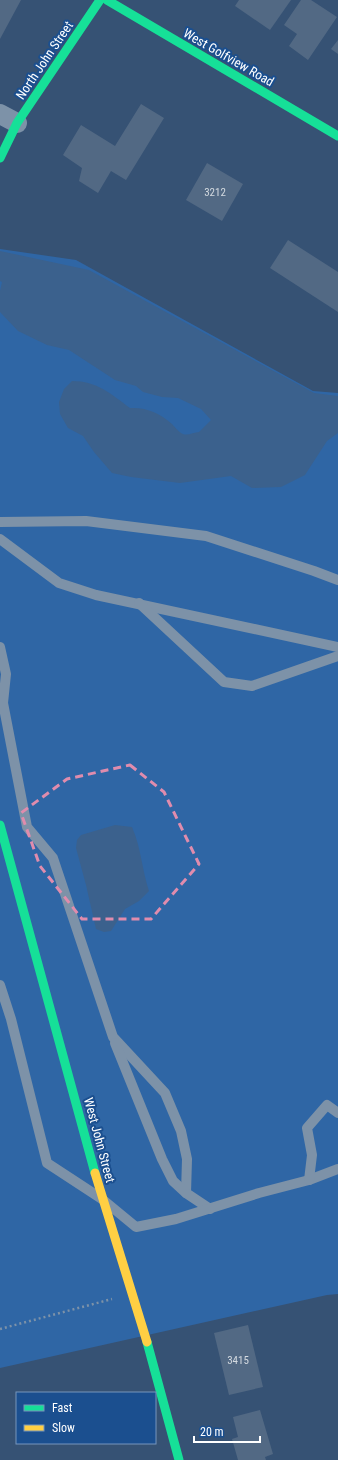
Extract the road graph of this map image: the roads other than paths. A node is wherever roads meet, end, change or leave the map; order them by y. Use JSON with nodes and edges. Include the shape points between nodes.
{"nodes":[{"id":1,"x":100,"y":0,"type":"edge"},
{"id":2,"x":107,"y":0,"type":"edge"},
{"id":3,"x":8,"y":118,"type":"edge"},
{"id":4,"x":338,"y":136,"type":"edge"},
{"id":5,"x":0,"y":158,"type":"edge"},
{"id":6,"x":0,"y":522,"type":"edge"},
{"id":7,"x":0,"y":538,"type":"edge"},
{"id":8,"x":338,"y":580,"type":"edge"},
{"id":9,"x":139,"y":603,"type":"junction"},
{"id":10,"x":0,"y":647,"type":"edge"},
{"id":11,"x":338,"y":647,"type":"edge"},
{"id":12,"x":338,"y":656,"type":"edge"},
{"id":13,"x":0,"y":825,"type":"edge"},
{"id":14,"x":0,"y":985,"type":"edge"},
{"id":15,"x":113,"y":1037,"type":"junction"},
{"id":16,"x":338,"y":1113,"type":"edge"},
{"id":17,"x":338,"y":1169,"type":"edge"},
{"id":18,"x":309,"y":1180,"type":"junction"},
{"id":19,"x":186,"y":1193,"type":"junction"},
{"id":20,"x":102,"y":1198,"type":"junction"},
{"id":21,"x":210,"y":1209,"type":"junction"},
{"id":22,"x":179,"y":1460,"type":"edge"}],
"edges":[{"from":1,"to":3,"type":"street","name":"North John Street"},
{"from":2,"to":4,"type":"street","name":"West Golfview Road"},
{"from":3,"to":5,"type":"street","name":"North John Street"},
{"from":6,"to":8,"type":"lane","via":[[86,521],[206,536]]},
{"from":7,"to":9,"type":"lane","via":[[59,582],[96,595]]},
{"from":9,"to":11,"type":"lane"},
{"from":9,"to":12,"type":"lane","via":[[224,682],[252,686]]},
{"from":10,"to":15,"type":"lane","via":[[6,674],[3,703],[27,827],[53,858]]},
{"from":13,"to":20,"type":"street","name":"West John Street"},
{"from":14,"to":20,"type":"lane","via":[[47,1163]]},
{"from":15,"to":19,"type":"lane","via":[[162,1159],[173,1181]]},
{"from":15,"to":19,"type":"lane","via":[[165,1093],[181,1131],[187,1159]]},
{"from":16,"to":18,"type":"lane","via":[[327,1105],[307,1128],[312,1155]]},
{"from":17,"to":18,"type":"lane"},
{"from":18,"to":21,"type":"lane"},
{"from":19,"to":21,"type":"lane"},
{"from":20,"to":21,"type":"lane","via":[[136,1227]]},
{"from":20,"to":22,"type":"street","name":"West John Street","via":[[145,1335]]}]}
